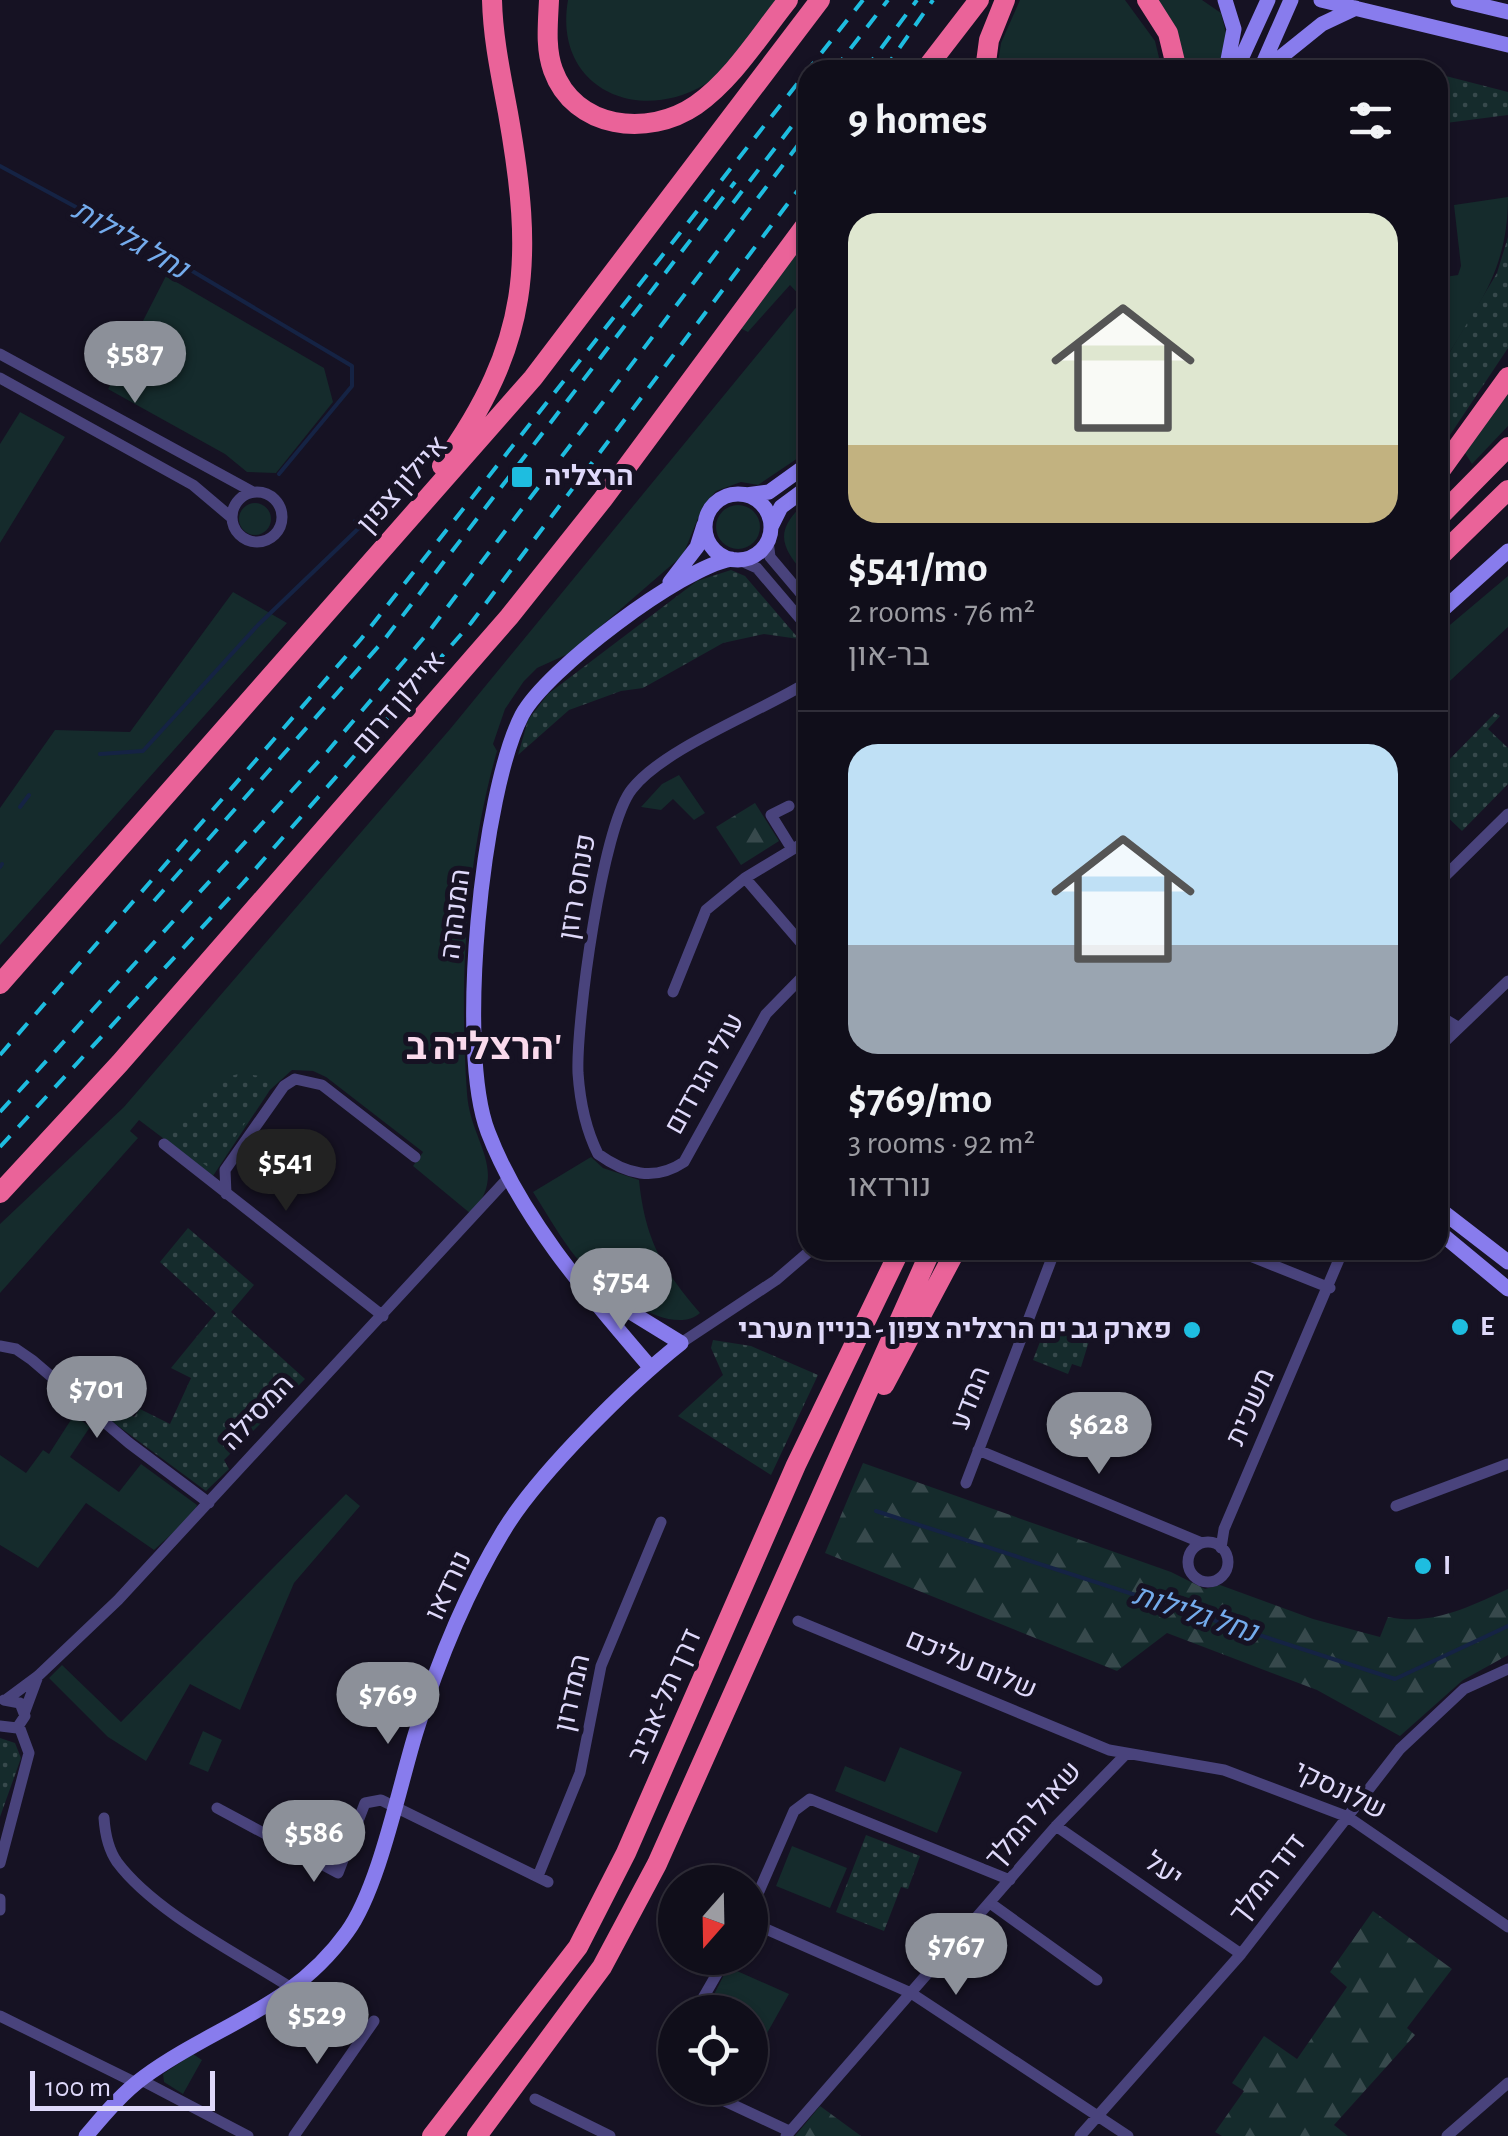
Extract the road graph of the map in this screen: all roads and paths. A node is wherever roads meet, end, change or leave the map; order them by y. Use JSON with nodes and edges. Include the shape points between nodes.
{"nodes":[{"id":1,"x":492,"y":0,"type":"edge"},
{"id":2,"x":549,"y":0,"type":"edge"},
{"id":3,"x":788,"y":0,"type":"edge"},
{"id":4,"x":820,"y":0,"type":"edge"},
{"id":5,"x":980,"y":0,"type":"edge"},
{"id":6,"x":1005,"y":0,"type":"edge"},
{"id":7,"x":1147,"y":0,"type":"edge"},
{"id":8,"x":1225,"y":0,"type":"edge"},
{"id":9,"x":1268,"y":0,"type":"edge"},
{"id":10,"x":1292,"y":0,"type":"edge"},
{"id":11,"x":1321,"y":0,"type":"edge"},
{"id":12,"x":1458,"y":0,"type":"edge"},
{"id":13,"x":1356,"y":8,"type":"junction"},
{"id":14,"x":1508,"y":12,"type":"edge"},
{"id":15,"x":1508,"y":45,"type":"edge"},
{"id":16,"x":933,"y":60,"type":"edge"},
{"id":17,"x":986,"y":60,"type":"edge"},
{"id":18,"x":1175,"y":60,"type":"edge"},
{"id":19,"x":1228,"y":60,"type":"edge"},
{"id":20,"x":1241,"y":60,"type":"edge"},
{"id":21,"x":1266,"y":60,"type":"edge"},
{"id":22,"x":1275,"y":60,"type":"edge"},
{"id":23,"x":798,"y":236,"type":"edge"},
{"id":24,"x":0,"y":354,"type":"edge"},
{"id":25,"x":1508,"y":376,"type":"edge"},
{"id":26,"x":0,"y":378,"type":"edge"},
{"id":27,"x":1508,"y":447,"type":"edge"},
{"id":28,"x":1448,"y":460,"type":"edge"},
{"id":29,"x":798,"y":471,"type":"edge"},
{"id":30,"x":1508,"y":490,"type":"edge"},
{"id":31,"x":252,"y":492,"type":"junction"},
{"id":32,"x":798,"y":494,"type":"edge"},
{"id":33,"x":744,"y":495,"type":"junction"},
{"id":34,"x":1448,"y":508,"type":"edge"},
{"id":35,"x":232,"y":518,"type":"junction"},
{"id":36,"x":706,"y":521,"type":"junction"},
{"id":37,"x":769,"y":534,"type":"junction"},
{"id":38,"x":1448,"y":548,"type":"edge"},
{"id":39,"x":1508,"y":551,"type":"edge"},
{"id":40,"x":376,"y":556,"type":"junction"},
{"id":41,"x":735,"y":559,"type":"junction"},
{"id":42,"x":1508,"y":565,"type":"edge"},
{"id":43,"x":1476,"y":580,"type":"junction"},
{"id":44,"x":665,"y":589,"type":"junction"},
{"id":45,"x":798,"y":590,"type":"edge"},
{"id":46,"x":1448,"y":605,"type":"edge"},
{"id":47,"x":798,"y":616,"type":"edge"},
{"id":48,"x":798,"y":687,"type":"edge"},
{"id":49,"x":788,"y":806,"type":"dead end"},
{"id":50,"x":1508,"y":814,"type":"edge"},
{"id":51,"x":798,"y":846,"type":"edge"},
{"id":52,"x":792,"y":849,"type":"junction"},
{"id":53,"x":1448,"y":873,"type":"edge"},
{"id":54,"x":745,"y":878,"type":"junction"},
{"id":55,"x":798,"y":940,"type":"edge"},
{"id":56,"x":798,"y":981,"type":"edge"},
{"id":57,"x":1508,"y":981,"type":"edge"},
{"id":58,"x":0,"y":984,"type":"edge"},
{"id":59,"x":673,"y":992,"type":"dead end"},
{"id":60,"x":1448,"y":1021,"type":"edge"},
{"id":61,"x":1456,"y":1026,"type":"junction"},
{"id":62,"x":1448,"y":1036,"type":"edge"},
{"id":63,"x":164,"y":1144,"type":"dead end"},
{"id":64,"x":415,"y":1157,"type":"dead end"},
{"id":65,"x":632,"y":1174,"type":"joint"},
{"id":66,"x":509,"y":1178,"type":"junction"},
{"id":67,"x":0,"y":1193,"type":"edge"},
{"id":68,"x":226,"y":1194,"type":"junction"},
{"id":69,"x":1448,"y":1216,"type":"edge"},
{"id":70,"x":1448,"y":1239,"type":"edge"},
{"id":71,"x":799,"y":1260,"type":"edge"},
{"id":72,"x":895,"y":1260,"type":"edge"},
{"id":73,"x":927,"y":1260,"type":"edge"},
{"id":74,"x":951,"y":1260,"type":"edge"},
{"id":75,"x":1052,"y":1260,"type":"edge"},
{"id":76,"x":1260,"y":1260,"type":"edge"},
{"id":77,"x":1342,"y":1260,"type":"edge"},
{"id":78,"x":1508,"y":1262,"type":"edge"},
{"id":79,"x":585,"y":1284,"type":"junction"},
{"id":80,"x":1330,"y":1288,"type":"junction"},
{"id":81,"x":1508,"y":1289,"type":"edge"},
{"id":82,"x":383,"y":1316,"type":"junction"},
{"id":83,"x":681,"y":1343,"type":"junction"},
{"id":84,"x":0,"y":1346,"type":"edge"},
{"id":85,"x":651,"y":1368,"type":"junction"},
{"id":86,"x":978,"y":1450,"type":"junction"},
{"id":87,"x":1508,"y":1464,"type":"edge"},
{"id":88,"x":966,"y":1483,"type":"dead end"},
{"id":89,"x":209,"y":1503,"type":"junction"},
{"id":90,"x":1396,"y":1506,"type":"dead end"},
{"id":91,"x":662,"y":1522,"type":"dead end"},
{"id":92,"x":1202,"y":1543,"type":"junction"},
{"id":93,"x":799,"y":1545,"type":"junction"},
{"id":94,"x":1221,"y":1548,"type":"junction"},
{"id":95,"x":798,"y":1621,"type":"dead end"},
{"id":96,"x":1505,"y":1675,"type":"edge"},
{"id":97,"x":38,"y":1676,"type":"junction"},
{"id":98,"x":3,"y":1701,"type":"edge"},
{"id":99,"x":25,"y":1711,"type":"junction"},
{"id":100,"x":7,"y":1728,"type":"edge"},
{"id":101,"x":1126,"y":1754,"type":"junction"},
{"id":102,"x":394,"y":1805,"type":"junction"},
{"id":103,"x":217,"y":1808,"type":"dead end"},
{"id":104,"x":1348,"y":1817,"type":"junction"},
{"id":105,"x":104,"y":1818,"type":"dead end"},
{"id":106,"x":1056,"y":1826,"type":"junction"},
{"id":107,"x":0,"y":1863,"type":"edge"},
{"id":108,"x":768,"y":1870,"type":"edge"},
{"id":109,"x":1010,"y":1880,"type":"junction"},
{"id":110,"x":0,"y":1899,"type":"edge"},
{"id":111,"x":990,"y":1903,"type":"junction"},
{"id":112,"x":0,"y":1910,"type":"edge"},
{"id":113,"x":1508,"y":1927,"type":"edge"},
{"id":114,"x":768,"y":1930,"type":"edge"},
{"id":115,"x":1242,"y":1954,"type":"junction"},
{"id":116,"x":1097,"y":1980,"type":"dead end"},
{"id":117,"x":292,"y":1989,"type":"junction"},
{"id":118,"x":911,"y":1993,"type":"junction"},
{"id":119,"x":0,"y":2016,"type":"edge"},
{"id":120,"x":374,"y":2021,"type":"dead end"},
{"id":121,"x":138,"y":2082,"type":"junction"},
{"id":122,"x":1508,"y":2083,"type":"edge"},
{"id":123,"x":534,"y":2099,"type":"dead end"},
{"id":124,"x":731,"y":2105,"type":"edge"},
{"id":125,"x":1098,"y":2115,"type":"junction"},
{"id":126,"x":787,"y":2133,"type":"edge"},
{"id":127,"x":86,"y":2136,"type":"edge"},
{"id":128,"x":248,"y":2136,"type":"edge"},
{"id":129,"x":294,"y":2136,"type":"edge"},
{"id":130,"x":432,"y":2136,"type":"edge"},
{"id":131,"x":476,"y":2136,"type":"edge"},
{"id":132,"x":610,"y":2136,"type":"edge"},
{"id":133,"x":1080,"y":2136,"type":"edge"},
{"id":134,"x":1128,"y":2136,"type":"edge"},
{"id":135,"x":1447,"y":2136,"type":"edge"}],
"edges":[{"from":1,"to":40,"type":"highway","via":[[522,225],[519,312],[500,372],[475,420]]},
{"from":2,"to":3,"type":"highway","via":[[550,60],[560,86],[590,114],[632,124],[665,120],[699,102]]},
{"from":4,"to":40,"type":"highway","name":"איילון צפון","via":[[600,296]]},
{"from":5,"to":16,"type":"highway"},
{"from":6,"to":17,"type":"highway"},
{"from":7,"to":18,"type":"highway","via":[[1168,32]]},
{"from":8,"to":19,"type":"street","via":[[1234,29]]},
{"from":9,"to":20,"type":"street"},
{"from":10,"to":21,"type":"street"},
{"from":11,"to":13,"type":"street"},
{"from":12,"to":14,"type":"street"},
{"from":13,"to":15,"type":"street"},
{"from":13,"to":22,"type":"street"},
{"from":23,"to":67,"type":"highway","name":"איילון דרום","via":[[509,617]]},
{"from":24,"to":31,"type":"street"},
{"from":25,"to":28,"type":"highway"},
{"from":26,"to":35,"type":"street","via":[[192,485]]},
{"from":27,"to":34,"type":"highway"},
{"from":29,"to":33,"type":"street","via":[[769,492]]},
{"from":30,"to":38,"type":"highway"},
{"from":31,"to":35,"type":"street","via":[[240,499]]},
{"from":31,"to":35,"type":"street","via":[[278,503],[276,534],[250,540]]},
{"from":32,"to":37,"type":"street","via":[[780,506]]},
{"from":33,"to":36,"type":"street","via":[[720,500]]},
{"from":33,"to":37,"type":"street","via":[[760,503]]},
{"from":36,"to":41,"type":"street","via":[[713,548]]},
{"from":36,"to":44,"type":"street","name":"המנהרה","via":[[697,547]]},
{"from":37,"to":41,"type":"street","via":[[759,552]]},
{"from":37,"to":45,"type":"street","via":[[770,557]]},
{"from":39,"to":43,"type":"street"},
{"from":40,"to":58,"type":"highway","name":"איילון צפון"},
{"from":41,"to":44,"type":"street","name":"המנהרה","via":[[702,567]]},
{"from":41,"to":47,"type":"street","via":[[756,568]]},
{"from":42,"to":43,"type":"street"},
{"from":43,"to":46,"type":"street"},
{"from":44,"to":66,"type":"street","name":"המנהרה","via":[[545,684],[522,716],[507,758],[488,855],[472,1014],[478,1094]]},
{"from":48,"to":65,"type":"street","name":"פנחס רוזן","via":[[657,766],[632,789],[614,824],[578,1070],[584,1118],[598,1154]]},
{"from":49,"to":52,"type":"street","via":[[772,816]]},
{"from":50,"to":53,"type":"street"},
{"from":51,"to":52,"type":"street"},
{"from":52,"to":54,"type":"street"},
{"from":54,"to":55,"type":"street"},
{"from":54,"to":59,"type":"street","via":[[706,910]]},
{"from":56,"to":65,"type":"street","name":"עולי הגרדום","via":[[766,1014],[684,1162],[671,1171]]},
{"from":57,"to":61,"type":"street"},
{"from":60,"to":61,"type":"street"},
{"from":61,"to":62,"type":"street"},
{"from":63,"to":68,"type":"street"},
{"from":64,"to":68,"type":"street","via":[[322,1085],[295,1079],[224,1170]]},
{"from":66,"to":79,"type":"street","name":"המנהרה"},
{"from":66,"to":82,"type":"street","name":"המסילה"},
{"from":68,"to":82,"type":"street"},
{"from":69,"to":78,"type":"street"},
{"from":70,"to":81,"type":"street"},
{"from":71,"to":83,"type":"street"},
{"from":72,"to":130,"type":"highway","name":"דרך תל-אביב","via":[[578,1947]]},
{"from":73,"to":93,"type":"highway"},
{"from":74,"to":93,"type":"highway"},
{"from":75,"to":86,"type":"street","name":"המדע"},
{"from":76,"to":80,"type":"street"},
{"from":77,"to":80,"type":"street","name":"משכית"},
{"from":79,"to":83,"type":"street","name":"המנהרה"},
{"from":79,"to":85,"type":"street","name":"המנהרה"},
{"from":80,"to":94,"type":"street","name":"משכית"},
{"from":82,"to":89,"type":"street","name":"המסילה"},
{"from":83,"to":85,"type":"street","name":"נורדאו"},
{"from":84,"to":89,"type":"street","via":[[32,1360]]},
{"from":85,"to":102,"type":"street","name":"נורדאו","via":[[503,1531],[443,1660]]},
{"from":86,"to":88,"type":"street"},
{"from":86,"to":92,"type":"street","name":"המדע"},
{"from":87,"to":90,"type":"street"},
{"from":89,"to":97,"type":"street","name":"המסילה"},
{"from":91,"to":102,"type":"street","name":"המדרון","via":[[601,1666],[580,1773],[543,1879]]},
{"from":92,"to":94,"type":"street"},
{"from":92,"to":94,"type":"street","via":[[1188,1565],[1203,1581],[1217,1580],[1226,1569]]},
{"from":93,"to":131,"type":"highway","via":[[657,1864],[602,1967]]},
{"from":95,"to":101,"type":"street","name":"שלום עליכם"},
{"from":96,"to":104,"type":"street","name":"דוד המלך","via":[[1464,1688],[1400,1749]]},
{"from":97,"to":98,"type":"street","name":"המסילה"},
{"from":97,"to":99,"type":"street","name":"המסילה"},
{"from":98,"to":99,"type":"street","via":[[16,1700]]},
{"from":99,"to":100,"type":"street","name":"המסילה"},
{"from":100,"to":107,"type":"street","via":[[29,1753]]},
{"from":101,"to":104,"type":"street","name":"שלונסקי","via":[[1224,1770]]},
{"from":101,"to":106,"type":"street","name":"שאול המלך"},
{"from":102,"to":103,"type":"street","via":[[371,1798],[365,1803],[338,1873]]},
{"from":102,"to":117,"type":"street","name":"נורדאו","via":[[350,1929]]},
{"from":104,"to":113,"type":"street","name":"שלונסקי"},
{"from":104,"to":115,"type":"street","name":"דוד המלך"},
{"from":105,"to":117,"type":"street","via":[[115,1859],[156,1900]]},
{"from":106,"to":109,"type":"street","name":"שאול המלך"},
{"from":106,"to":115,"type":"street","name":"יעל"},
{"from":108,"to":109,"type":"street","via":[[794,1810],[810,1800]]},
{"from":109,"to":111,"type":"street","name":"שאול המלך"},
{"from":110,"to":112,"type":"street"},
{"from":111,"to":116,"type":"street"},
{"from":111,"to":118,"type":"street","name":"שאול המלך"},
{"from":114,"to":118,"type":"street"},
{"from":115,"to":125,"type":"street","name":"דוד המלך"},
{"from":117,"to":121,"type":"street","name":"נורדאו"},
{"from":118,"to":125,"type":"street"},
{"from":118,"to":126,"type":"street","name":"שאול המלך"},
{"from":119,"to":121,"type":"street"},
{"from":120,"to":129,"type":"street"},
{"from":121,"to":127,"type":"street","name":"נורדאו"},
{"from":121,"to":128,"type":"street"},
{"from":122,"to":135,"type":"street"},
{"from":123,"to":132,"type":"street"},
{"from":124,"to":126,"type":"street"},
{"from":125,"to":133,"type":"street","name":"דוד המלך"},
{"from":125,"to":134,"type":"street"}]}
